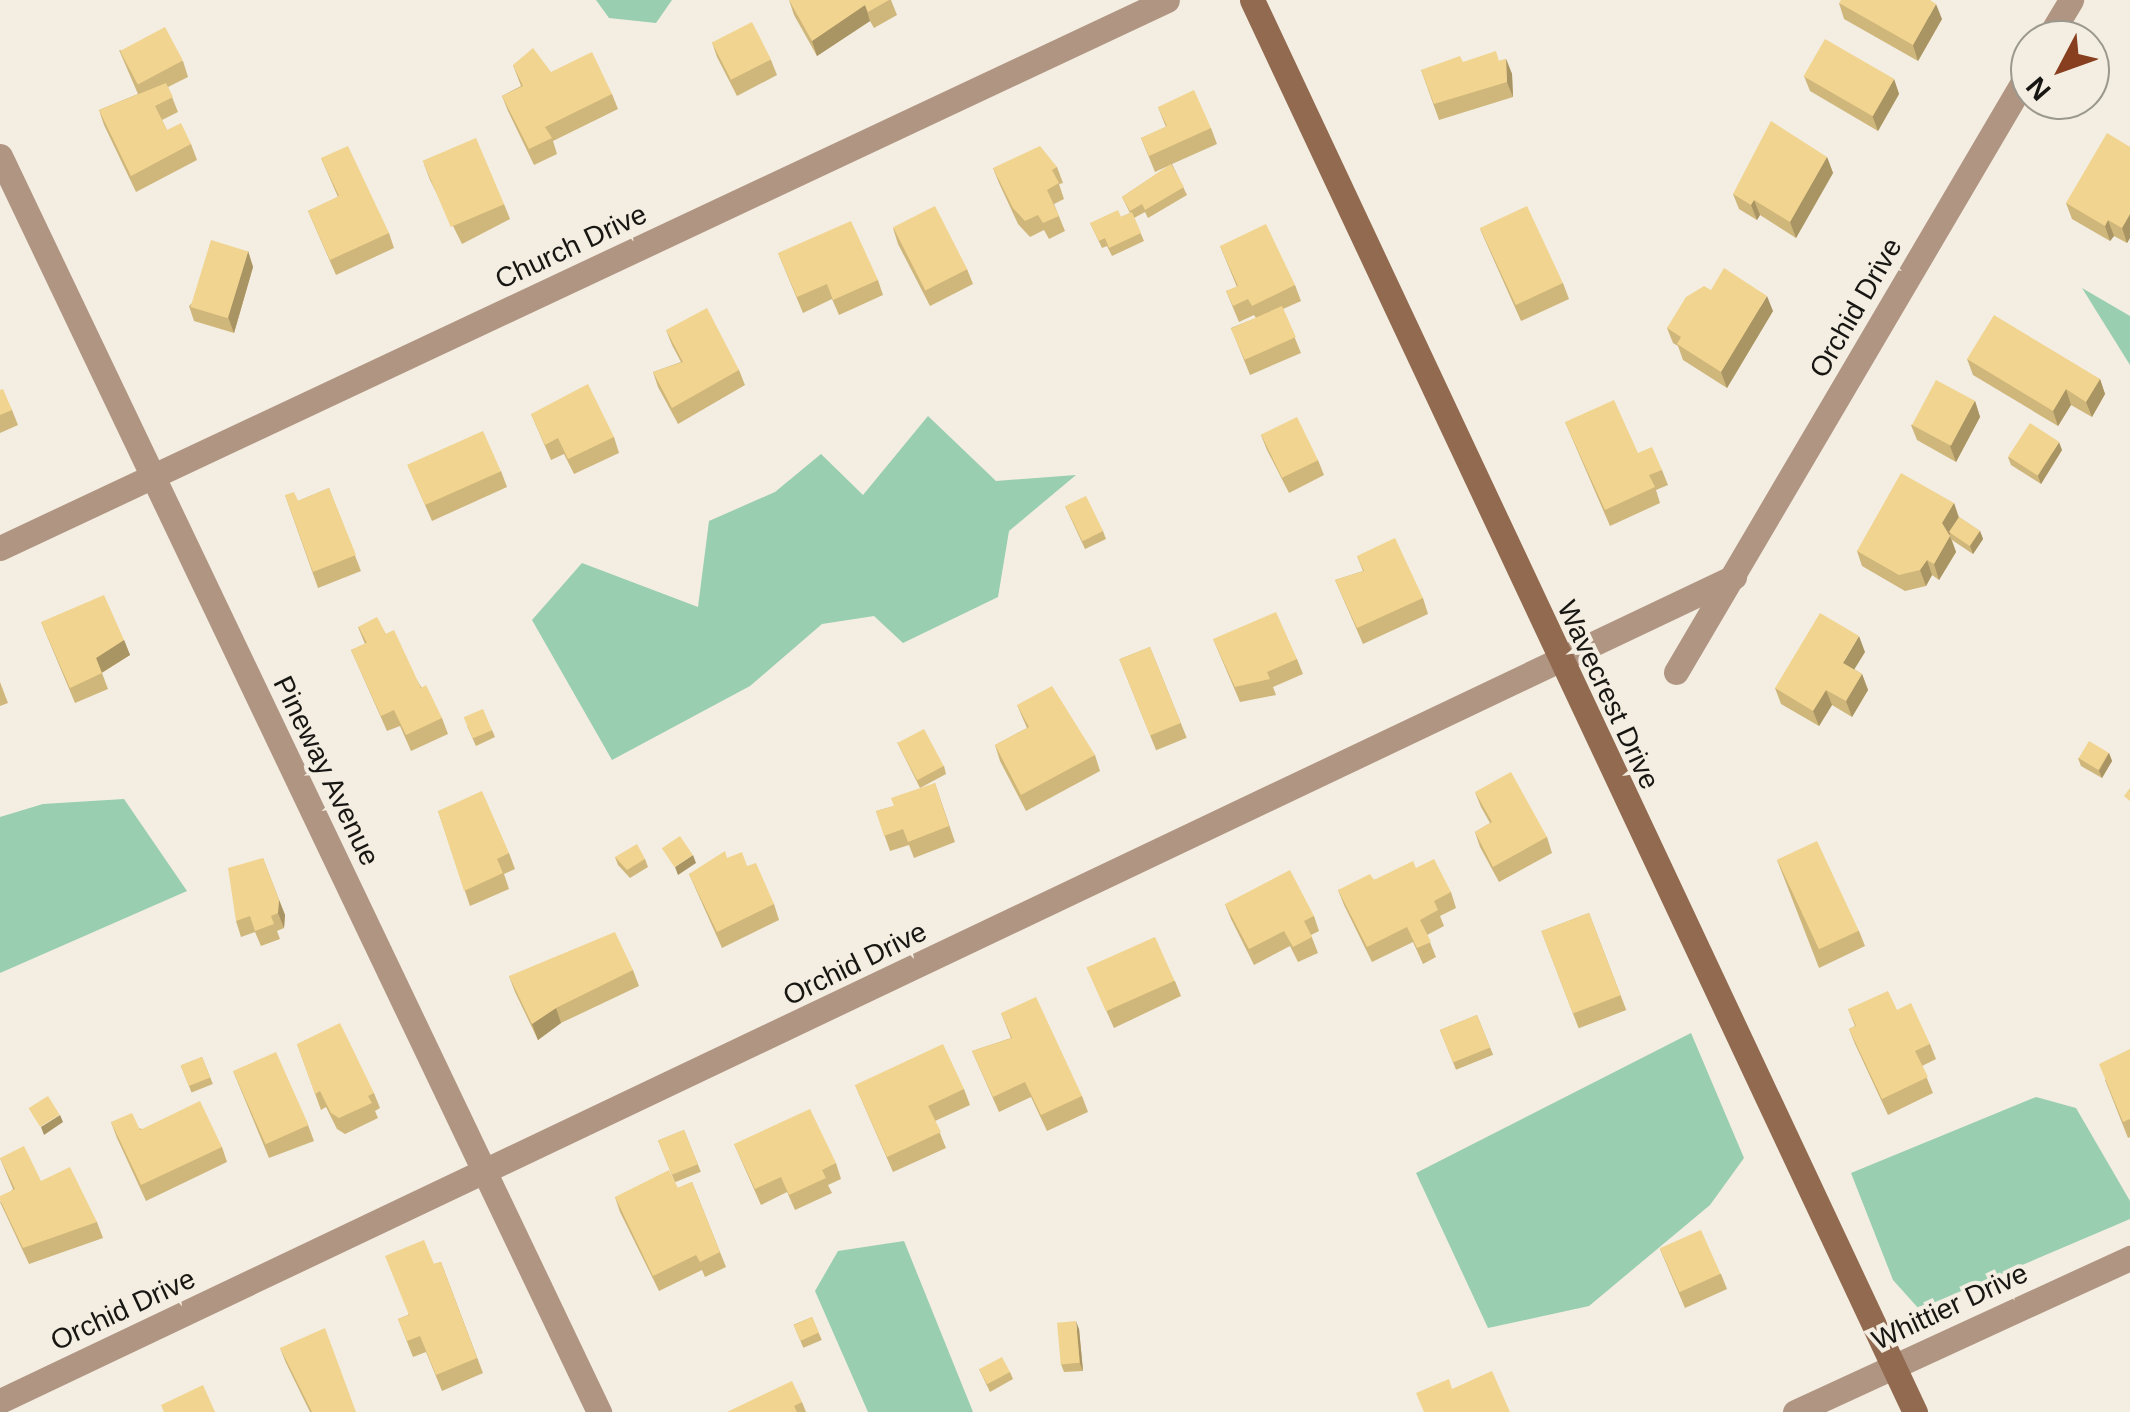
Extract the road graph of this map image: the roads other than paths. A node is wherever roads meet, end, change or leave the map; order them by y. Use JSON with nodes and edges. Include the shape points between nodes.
{"nodes":[{"id":1,"x":1167,"y":0,"type":"edge"},
{"id":2,"x":1252,"y":0,"type":"edge"},
{"id":3,"x":2010,"y":104,"type":"edge"},
{"id":4,"x":0,"y":156,"type":"edge"},
{"id":5,"x":151,"y":478,"type":"junction"},
{"id":6,"x":0,"y":548,"type":"edge"},
{"id":7,"x":1734,"y":577,"type":"junction"},
{"id":8,"x":1558,"y":661,"type":"junction"},
{"id":9,"x":1676,"y":672,"type":"dead end"},
{"id":10,"x":486,"y":1174,"type":"junction"},
{"id":11,"x":2130,"y":1258,"type":"edge"},
{"id":12,"x":1893,"y":1366,"type":"junction"},
{"id":13,"x":0,"y":1402,"type":"edge"},
{"id":14,"x":599,"y":1412,"type":"edge"},
{"id":15,"x":1795,"y":1412,"type":"edge"},
{"id":16,"x":1914,"y":1412,"type":"edge"}],
"edges":[{"from":1,"to":5,"type":"street","name":"Church Drive"},
{"from":2,"to":8,"type":"street","name":"Wavecrest Drive"},
{"from":3,"to":7,"type":"street","name":"Orchid Drive"},
{"from":4,"to":5,"type":"street","name":"Pineway Avenue"},
{"from":5,"to":6,"type":"street","name":"Church Drive"},
{"from":5,"to":10,"type":"street","name":"Pineway Avenue"},
{"from":7,"to":8,"type":"street","name":"Orchid Drive"},
{"from":7,"to":9,"type":"street","name":"Orchid Drive"},
{"from":8,"to":10,"type":"street","name":"Orchid Drive"},
{"from":8,"to":12,"type":"street","name":"Wavecrest Drive"},
{"from":10,"to":13,"type":"street","name":"Orchid Drive"},
{"from":10,"to":14,"type":"street","name":"Pineway Avenue"},
{"from":11,"to":12,"type":"street","name":"Whittier Drive"},
{"from":12,"to":15,"type":"street","name":"Whittier Drive"},
{"from":12,"to":16,"type":"street","name":"Wavecrest Drive"}]}
